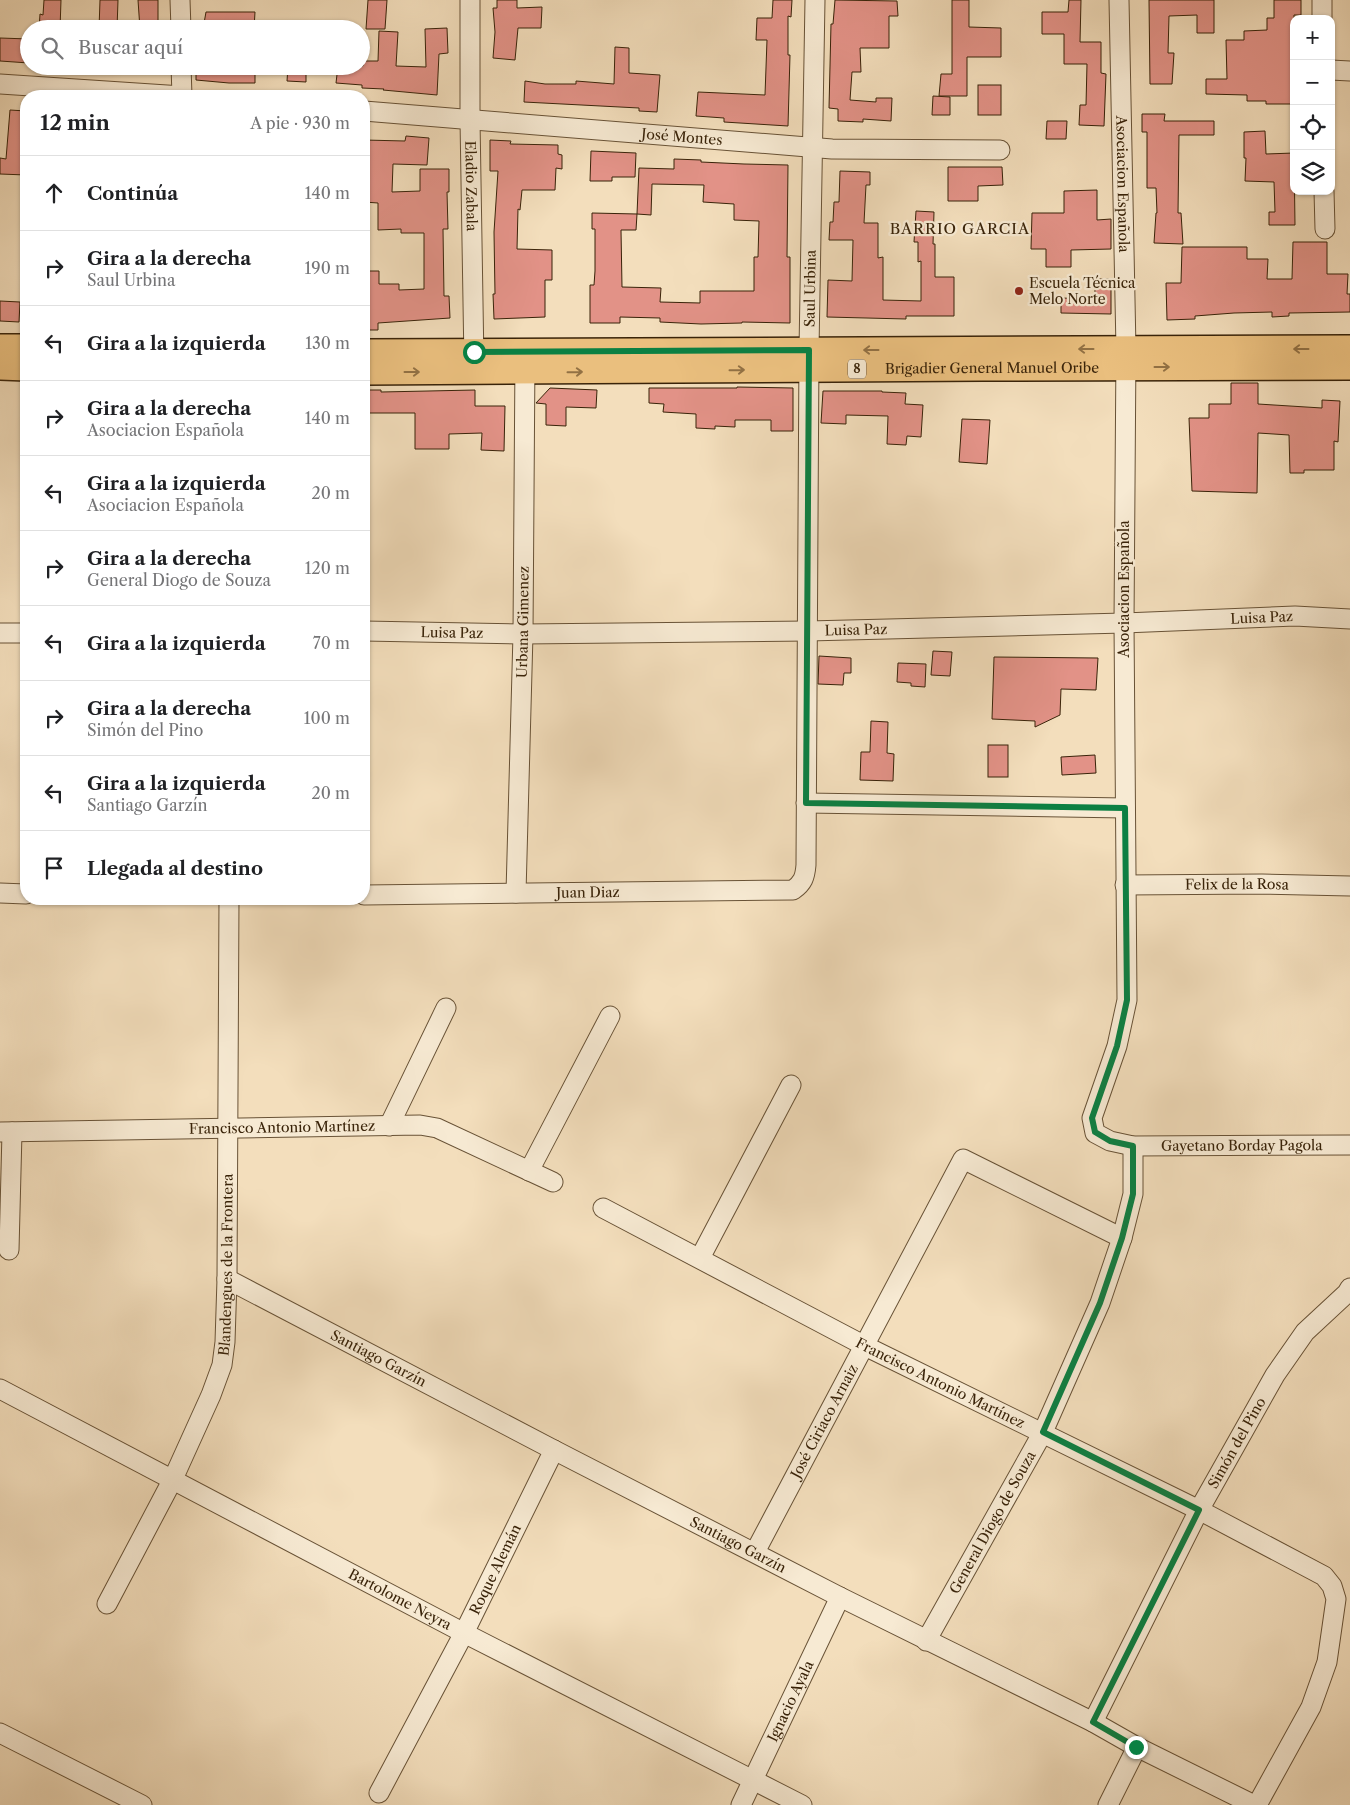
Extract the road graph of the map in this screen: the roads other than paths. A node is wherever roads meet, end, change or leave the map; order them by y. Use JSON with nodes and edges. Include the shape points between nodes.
{"nodes":[{"id":1,"x":180,"y":0,"type":"edge"},
{"id":2,"x":470,"y":0,"type":"edge"},
{"id":3,"x":815,"y":0,"type":"edge"},
{"id":4,"x":1119,"y":0,"type":"edge"},
{"id":5,"x":1322,"y":0,"type":"edge"},
{"id":6,"x":1322,"y":15,"type":"edge"},
{"id":7,"x":180,"y":20,"type":"edge"},
{"id":8,"x":1335,"y":70,"type":"edge"},
{"id":9,"x":1350,"y":71,"type":"edge"},
{"id":10,"x":181,"y":75,"type":"edge"},
{"id":11,"x":0,"y":84,"type":"edge"},
{"id":12,"x":91,"y":90,"type":"edge"},
{"id":13,"x":182,"y":90,"type":"edge"},
{"id":14,"x":370,"y":112,"type":"edge"},
{"id":15,"x":470,"y":120,"type":"junction"},
{"id":16,"x":812,"y":147,"type":"junction"},
{"id":17,"x":1000,"y":150,"type":"dead end"},
{"id":18,"x":1324,"y":195,"type":"edge"},
{"id":19,"x":1325,"y":229,"type":"dead end"},
{"id":20,"x":0,"y":347,"type":"edge"},
{"id":21,"x":20,"y":347,"type":"edge"},
{"id":22,"x":1350,"y":348,"type":"edge"},
{"id":23,"x":370,"y":353,"type":"edge"},
{"id":24,"x":1126,"y":358,"type":"junction"},
{"id":25,"x":809,"y":360,"type":"junction"},
{"id":26,"x":474,"y":362,"type":"junction"},
{"id":27,"x":525,"y":362,"type":"junction"},
{"id":28,"x":0,"y":367,"type":"edge"},
{"id":29,"x":1350,"y":367,"type":"edge"},
{"id":30,"x":20,"y":368,"type":"edge"},
{"id":31,"x":370,"y":371,"type":"edge"},
{"id":32,"x":1350,"y":618,"type":"edge"},
{"id":33,"x":1124,"y":623,"type":"junction"},
{"id":34,"x":370,"y":631,"type":"edge"},
{"id":35,"x":808,"y":631,"type":"junction"},
{"id":36,"x":0,"y":633,"type":"edge"},
{"id":37,"x":20,"y":633,"type":"edge"},
{"id":38,"x":524,"y":634,"type":"junction"},
{"id":39,"x":806,"y":803,"type":"junction"},
{"id":40,"x":1125,"y":808,"type":"junction"},
{"id":41,"x":804,"y":877,"type":"joint"},
{"id":42,"x":1125,"y":885,"type":"junction"},
{"id":43,"x":1350,"y":886,"type":"edge"},
{"id":44,"x":0,"y":893,"type":"edge"},
{"id":45,"x":516,"y":893,"type":"junction"},
{"id":46,"x":20,"y":894,"type":"edge"},
{"id":47,"x":370,"y":895,"type":"edge"},
{"id":48,"x":229,"y":905,"type":"edge"},
{"id":49,"x":446,"y":1008,"type":"dead end"},
{"id":50,"x":610,"y":1016,"type":"dead end"},
{"id":51,"x":791,"y":1085,"type":"dead end"},
{"id":52,"x":389,"y":1126,"type":"junction"},
{"id":53,"x":227,"y":1129,"type":"junction"},
{"id":54,"x":6,"y":1132,"type":"edge"},
{"id":55,"x":1350,"y":1145,"type":"edge"},
{"id":56,"x":1133,"y":1146,"type":"junction"},
{"id":57,"x":529,"y":1171,"type":"junction"},
{"id":58,"x":553,"y":1182,"type":"dead end"},
{"id":59,"x":603,"y":1208,"type":"dead end"},
{"id":60,"x":1122,"y":1238,"type":"junction"},
{"id":61,"x":9,"y":1250,"type":"dead end"},
{"id":62,"x":700,"y":1258,"type":"junction"},
{"id":63,"x":227,"y":1278,"type":"junction"},
{"id":64,"x":1350,"y":1288,"type":"edge"},
{"id":65,"x":865,"y":1346,"type":"junction"},
{"id":66,"x":0,"y":1389,"type":"edge"},
{"id":67,"x":1043,"y":1432,"type":"junction"},
{"id":68,"x":554,"y":1450,"type":"junction"},
{"id":69,"x":173,"y":1479,"type":"junction"},
{"id":70,"x":1199,"y":1510,"type":"junction"},
{"id":71,"x":755,"y":1552,"type":"junction"},
{"id":72,"x":840,"y":1597,"type":"junction"},
{"id":73,"x":107,"y":1604,"type":"dead end"},
{"id":74,"x":464,"y":1633,"type":"junction"},
{"id":75,"x":926,"y":1641,"type":"junction"},
{"id":76,"x":1093,"y":1722,"type":"junction"},
{"id":77,"x":0,"y":1733,"type":"edge"},
{"id":78,"x":1136,"y":1747,"type":"junction"},
{"id":79,"x":754,"y":1780,"type":"junction"},
{"id":80,"x":379,"y":1793,"type":"dead end"},
{"id":81,"x":142,"y":1805,"type":"edge"},
{"id":82,"x":741,"y":1805,"type":"edge"},
{"id":83,"x":802,"y":1805,"type":"edge"},
{"id":84,"x":1108,"y":1805,"type":"edge"},
{"id":85,"x":1255,"y":1805,"type":"edge"}],
"edges":[{"from":1,"to":7,"type":"street"},
{"from":2,"to":15,"type":"street","name":"Eladio Zabala"},
{"from":3,"to":16,"type":"street","name":"Saul Urbina"},
{"from":4,"to":24,"type":"street","name":"Asociacion Española"},
{"from":5,"to":6,"type":"street"},
{"from":8,"to":9,"type":"street"},
{"from":10,"to":13,"type":"street"},
{"from":11,"to":12,"type":"street"},
{"from":14,"to":15,"type":"street","name":"José Montes"},
{"from":15,"to":16,"type":"street","name":"José Montes"},
{"from":15,"to":26,"type":"street","name":"Eladio Zabala"},
{"from":16,"to":17,"type":"street","name":"José Montes","via":[[832,150]]},
{"from":16,"to":25,"type":"street","name":"Saul Urbina"},
{"from":18,"to":19,"type":"street"},
{"from":20,"to":21,"type":"main road"},
{"from":22,"to":24,"type":"main road","name":"Brigadier General Manuel Oribe","number":"8","one_way":true},
{"from":23,"to":26,"type":"main road","name":"Brigadier General Manuel Oribe","number":"8"},
{"from":24,"to":25,"type":"main road","name":"Brigadier General Manuel Oribe","number":"8"},
{"from":24,"to":29,"type":"main road","name":"Brigadier General Manuel Oribe","number":"8","one_way":true},
{"from":24,"to":33,"type":"street","name":"Asociacion Española"},
{"from":25,"to":27,"type":"main road","name":"Brigadier General Manuel Oribe","number":"8"},
{"from":25,"to":35,"type":"street","name":"Saul Urbina"},
{"from":26,"to":27,"type":"main road","name":"Brigadier General Manuel Oribe","number":"8"},
{"from":31,"to":26,"type":"main road","name":"Brigadier General Manuel Oribe","number":"8","one_way":true},
{"from":27,"to":38,"type":"street","name":"Urbana Gimenez"},
{"from":28,"to":30,"type":"main road"},
{"from":32,"to":33,"type":"street","name":"Luisa Paz","via":[[1295,616]]},
{"from":33,"to":35,"type":"street","name":"Luisa Paz"},
{"from":33,"to":40,"type":"street","name":"Asociacion Española"},
{"from":34,"to":38,"type":"street","name":"Luisa Paz"},
{"from":35,"to":38,"type":"street","name":"Luisa Paz"},
{"from":35,"to":39,"type":"street","name":"Saul Urbina"},
{"from":36,"to":37,"type":"street"},
{"from":38,"to":45,"type":"street","name":"Urbana Gimenez"},
{"from":39,"to":40,"type":"street"},
{"from":39,"to":41,"type":"street","name":"Saul Urbina"},
{"from":40,"to":42,"type":"street","name":"Asociacion Española"},
{"from":41,"to":45,"type":"street","name":"Juan Diaz","via":[[793,890]]},
{"from":42,"to":43,"type":"street","name":"Felix de la Rosa"},
{"from":42,"to":56,"type":"street","name":"Asociacion Española","via":[[1127,1000],[1117,1046],[1092,1118],[1095,1132],[1110,1141]]},
{"from":44,"to":46,"type":"street"},
{"from":45,"to":47,"type":"street","name":"Juan Diaz"},
{"from":48,"to":53,"type":"street","name":"Blandengues de la Frontera"},
{"from":49,"to":52,"type":"street"},
{"from":50,"to":57,"type":"street"},
{"from":51,"to":62,"type":"street"},
{"from":52,"to":53,"type":"street","name":"Francisco Antonio Martínez"},
{"from":52,"to":57,"type":"street","name":"Francisco Antonio Martínez","via":[[438,1128]]},
{"from":53,"to":54,"type":"street","name":"Francisco Antonio Martínez"},
{"from":53,"to":63,"type":"street","name":"Blandengues de la Frontera"},
{"from":54,"to":61,"type":"street"},
{"from":55,"to":56,"type":"street","name":"Gayetano Borday Pagola"},
{"from":56,"to":60,"type":"street","name":"General Diogo de Souza","via":[[1133,1194]]},
{"from":57,"to":58,"type":"street","name":"Francisco Antonio Martínez"},
{"from":59,"to":62,"type":"street","name":"Francisco Antonio Martínez"},
{"from":60,"to":65,"type":"street","name":"José Ciriaco Arnaiz","via":[[963,1159]]},
{"from":60,"to":67,"type":"street","name":"General Diogo de Souza","via":[[1100,1303]]},
{"from":62,"to":65,"type":"street","name":"Francisco Antonio Martínez"},
{"from":63,"to":68,"type":"street","name":"Santiago Garzín"},
{"from":63,"to":69,"type":"street","name":"Blandengues de la Frontera","via":[[222,1366]]},
{"from":64,"to":70,"type":"street","name":"Simón del Pino","via":[[1305,1332],[1275,1375]]},
{"from":65,"to":67,"type":"street","name":"Francisco Antonio Martínez"},
{"from":65,"to":71,"type":"street","name":"José Ciriaco Arnaiz"},
{"from":66,"to":69,"type":"street","name":"Bartolome Neyra"},
{"from":67,"to":70,"type":"street","name":"Francisco Antonio Martínez"},
{"from":67,"to":75,"type":"street","name":"General Diogo de Souza"},
{"from":68,"to":71,"type":"street","name":"Santiago Garzín"},
{"from":68,"to":74,"type":"street","name":"Roque Alemán"},
{"from":69,"to":73,"type":"street","name":"Blandengues de la Frontera"},
{"from":69,"to":74,"type":"street","name":"Bartolome Neyra"},
{"from":70,"to":76,"type":"street","name":"Simón del Pino"},
{"from":70,"to":85,"type":"street","name":"Francisco Antonio Martínez","via":[[1324,1576],[1336,1599],[1327,1662],[1311,1707]]},
{"from":71,"to":72,"type":"street","name":"Santiago Garzín"},
{"from":72,"to":75,"type":"street","name":"Santiago Garzín"},
{"from":72,"to":79,"type":"street","name":"Ignacio Ayala"},
{"from":74,"to":79,"type":"street","name":"Bartolome Neyra"},
{"from":74,"to":80,"type":"street","name":"Roque Alemán"},
{"from":75,"to":76,"type":"street","name":"Santiago Garzín"},
{"from":76,"to":78,"type":"street","name":"Santiago Garzín"},
{"from":77,"to":81,"type":"street"},
{"from":78,"to":84,"type":"street"},
{"from":78,"to":85,"type":"street","name":"Santiago Garzín"},
{"from":79,"to":82,"type":"street","name":"Ignacio Ayala"},
{"from":79,"to":83,"type":"street","name":"Bartolome Neyra"}]}
